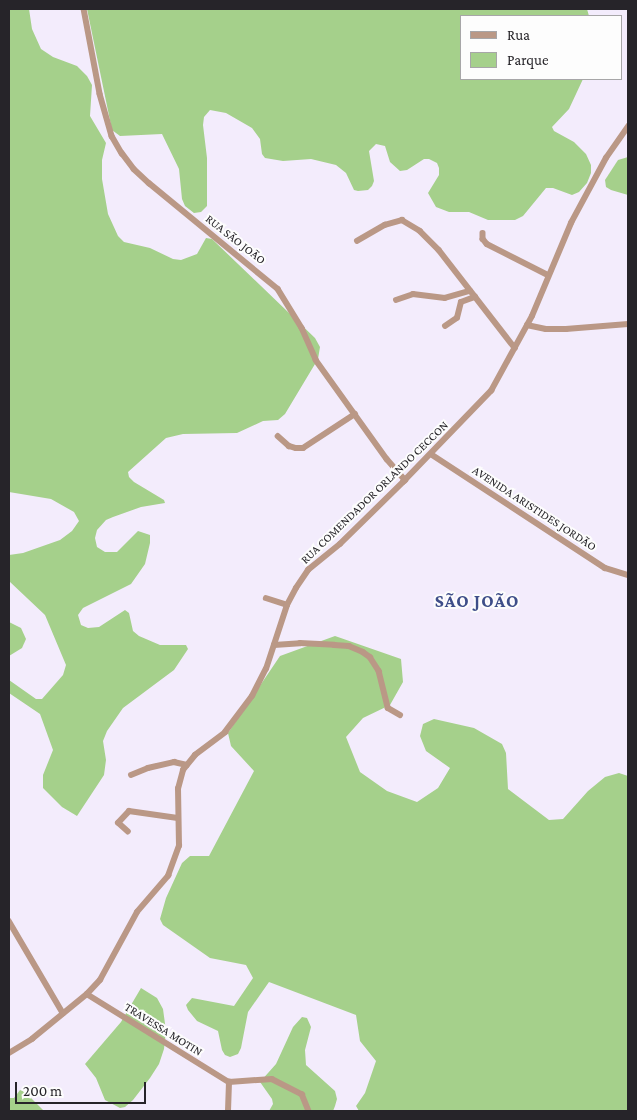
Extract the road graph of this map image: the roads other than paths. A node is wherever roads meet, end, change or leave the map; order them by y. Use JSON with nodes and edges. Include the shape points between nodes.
{"nodes":[{"id":1,"x":84,"y":9,"type":"edge"},
{"id":2,"x":628,"y":126,"type":"edge"},
{"id":3,"x":483,"y":233,"type":"dead end"},
{"id":4,"x":357,"y":241,"type":"dead end"},
{"id":5,"x":548,"y":275,"type":"junction"},
{"id":6,"x":470,"y":291,"type":"junction"},
{"id":7,"x":475,"y":298,"type":"junction"},
{"id":8,"x":396,"y":300,"type":"dead end"},
{"id":9,"x":628,"y":324,"type":"edge"},
{"id":10,"x":527,"y":325,"type":"junction"},
{"id":11,"x":445,"y":326,"type":"dead end"},
{"id":12,"x":515,"y":348,"type":"junction"},
{"id":13,"x":355,"y":414,"type":"junction"},
{"id":14,"x":278,"y":436,"type":"dead end"},
{"id":15,"x":431,"y":454,"type":"junction"},
{"id":16,"x":406,"y":480,"type":"junction"},
{"id":17,"x":628,"y":576,"type":"edge"},
{"id":18,"x":266,"y":598,"type":"dead end"},
{"id":19,"x":287,"y":605,"type":"junction"},
{"id":20,"x":274,"y":645,"type":"junction"},
{"id":21,"x":400,"y":715,"type":"dead end"},
{"id":22,"x":187,"y":765,"type":"junction"},
{"id":23,"x":131,"y":776,"type":"dead end"},
{"id":24,"x":178,"y":818,"type":"junction"},
{"id":25,"x":128,"y":832,"type":"dead end"},
{"id":26,"x":9,"y":921,"type":"edge"},
{"id":27,"x":86,"y":994,"type":"junction"},
{"id":28,"x":62,"y":1013,"type":"junction"},
{"id":29,"x":9,"y":1053,"type":"edge"},
{"id":30,"x":229,"y":1082,"type":"junction"},
{"id":31,"x":228,"y":1111,"type":"edge"},
{"id":32,"x":309,"y":1111,"type":"edge"}],
"edges":[{"from":1,"to":13,"type":"street","name":"RUA SÃO JOÃO","via":[[100,94],[112,136],[122,153],[149,182],[278,288],[302,328],[316,360]]},
{"from":2,"to":5,"type":"street","name":"RUA COMENDADOR ORLANDO CECCON","via":[[605,160],[571,223]]},
{"from":3,"to":5,"type":"street","via":[[487,244]]},
{"from":4,"to":6,"type":"street","via":[[385,225],[402,220],[427,237]]},
{"from":5,"to":10,"type":"street","name":"RUA COMENDADOR ORLANDO CECCON"},
{"from":6,"to":7,"type":"street"},
{"from":6,"to":8,"type":"street","via":[[444,298],[413,294]]},
{"from":7,"to":11,"type":"street","via":[[461,302],[457,318]]},
{"from":7,"to":12,"type":"street"},
{"from":9,"to":10,"type":"street","via":[[566,330]]},
{"from":10,"to":12,"type":"street","name":"RUA COMENDADOR ORLANDO CECCON"},
{"from":12,"to":15,"type":"street","name":"RUA COMENDADOR ORLANDO CECCON","via":[[491,391]]},
{"from":13,"to":14,"type":"street","via":[[303,448],[289,446]]},
{"from":13,"to":16,"type":"street","name":"RUA SÃO JOÃO"},
{"from":15,"to":16,"type":"street","name":"RUA COMENDADOR ORLANDO CECCON"},
{"from":15,"to":17,"type":"street","name":"AVENIDA ARISTIDES JORDÃO","via":[[605,568]]},
{"from":16,"to":19,"type":"street","name":"RUA COMENDADOR ORLANDO CECCON","via":[[308,570]]},
{"from":18,"to":19,"type":"street"},
{"from":19,"to":20,"type":"street","name":"RUA COMENDADOR ORLANDO CECCON"},
{"from":20,"to":21,"type":"street","via":[[342,646],[362,652],[370,657],[379,671],[388,708]]},
{"from":20,"to":22,"type":"street","name":"RUA COMENDADOR ORLANDO CECCON","via":[[259,684],[237,717],[225,732]]},
{"from":22,"to":23,"type":"street","via":[[174,762]]},
{"from":22,"to":24,"type":"street","name":"RUA COMENDADOR ORLANDO CECCON","via":[[178,789]]},
{"from":24,"to":25,"type":"street","via":[[129,811],[118,823]]},
{"from":24,"to":27,"type":"street","name":"RUA COMENDADOR ORLANDO CECCON","via":[[179,846],[168,876],[137,912],[103,974]]},
{"from":26,"to":28,"type":"street"},
{"from":27,"to":28,"type":"street","name":"RUA COMENDADOR ORLANDO CECCON"},
{"from":27,"to":30,"type":"street","name":"TRAVESSA MOTIN"},
{"from":28,"to":29,"type":"street","name":"RUA COMENDADOR ORLANDO CECCON","via":[[32,1039]]},
{"from":30,"to":31,"type":"street"},
{"from":30,"to":32,"type":"street","via":[[272,1079],[302,1094]]}]}
